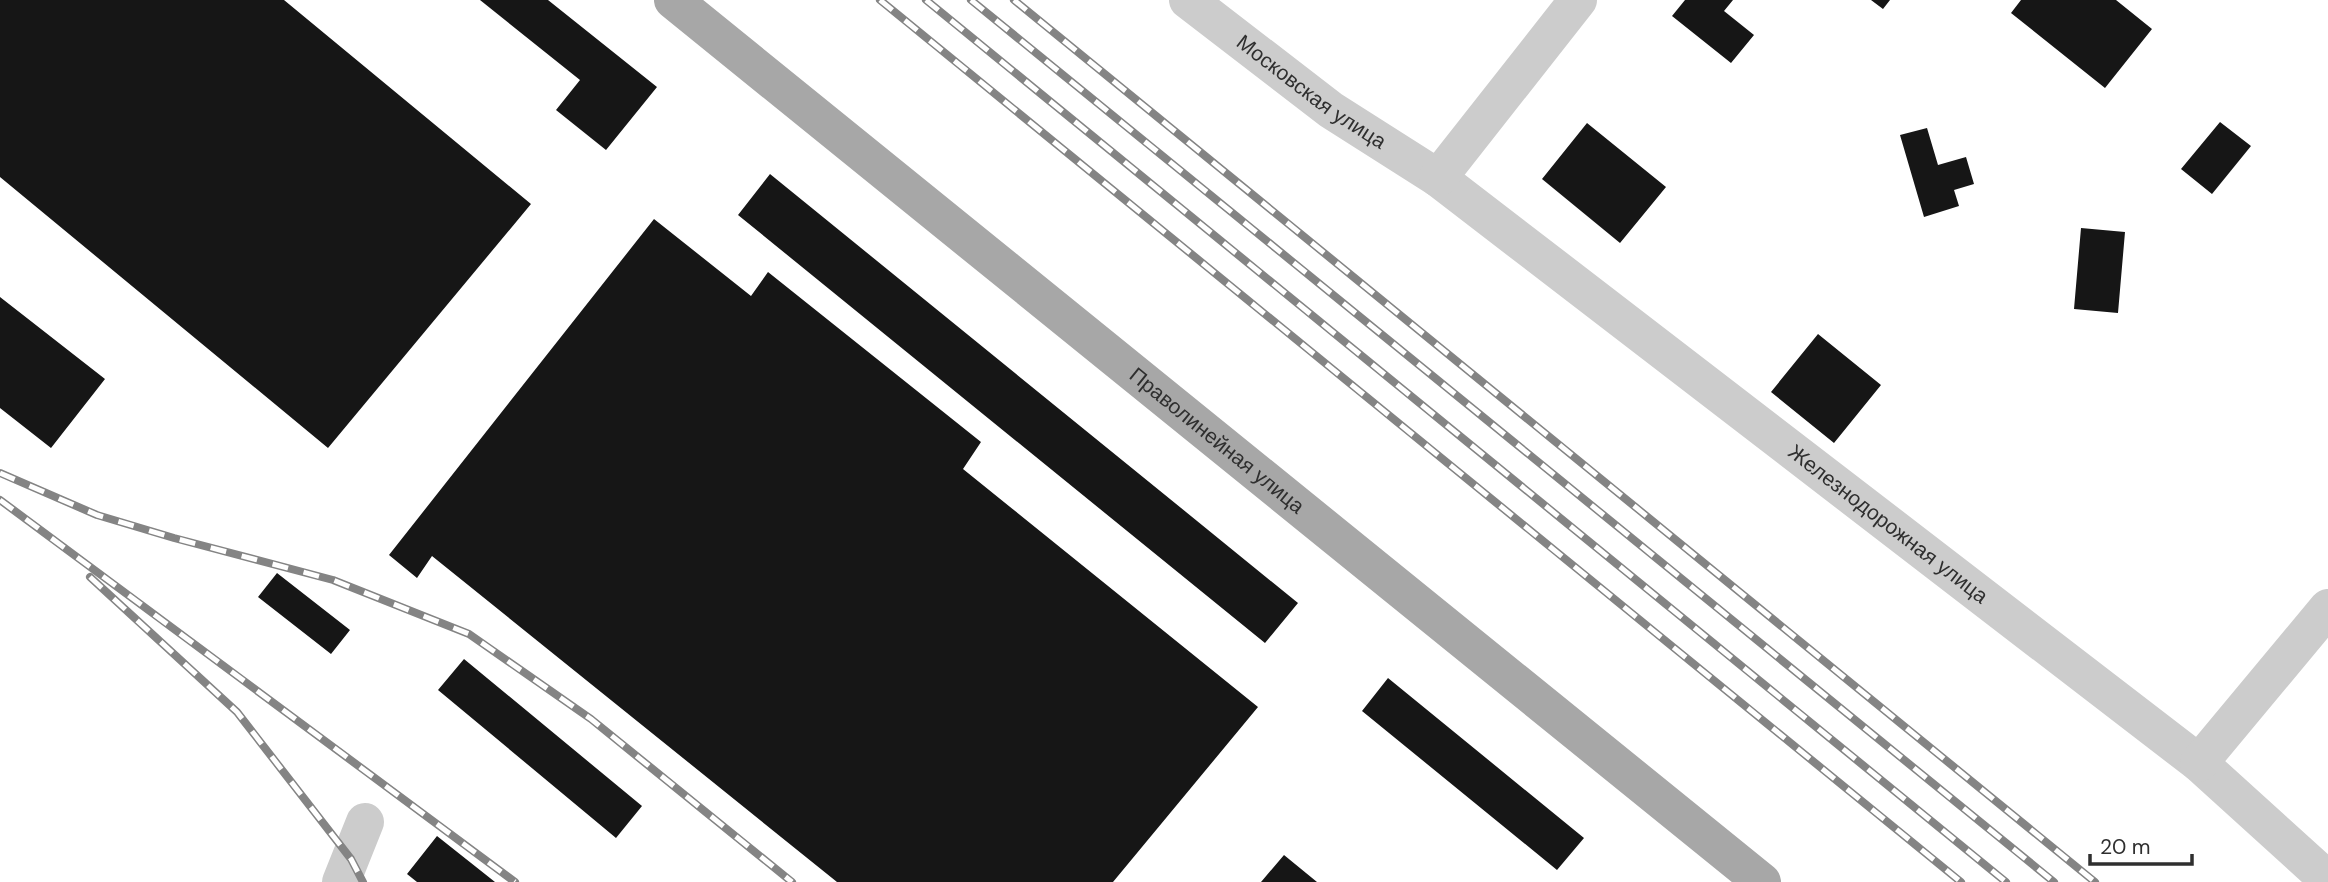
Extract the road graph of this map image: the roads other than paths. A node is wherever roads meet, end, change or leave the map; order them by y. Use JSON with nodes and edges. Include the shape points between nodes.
{"nodes":[{"id":1,"x":673,"y":0,"type":"edge"},
{"id":2,"x":1188,"y":0,"type":"edge"},
{"id":3,"x":1578,"y":0,"type":"edge"},
{"id":4,"x":1438,"y":178,"type":"junction"},
{"id":5,"x":2328,"y":608,"type":"edge"},
{"id":6,"x":2199,"y":764,"type":"junction"},
{"id":7,"x":365,"y":822,"type":"dead end"},
{"id":8,"x":2328,"y":880,"type":"edge"},
{"id":9,"x":341,"y":882,"type":"edge"},
{"id":10,"x":1762,"y":882,"type":"edge"}],
"edges":[{"from":1,"to":10,"type":"main road","name":"Праволинейная улица"},
{"from":2,"to":4,"type":"street","name":"Московская улица","via":[[1331,110]]},
{"from":3,"to":4,"type":"street"},
{"from":4,"to":6,"type":"street","name":"Железнодорожная улица"},
{"from":5,"to":6,"type":"street"},
{"from":6,"to":8,"type":"street","name":"Железнодорожная улица"},
{"from":7,"to":9,"type":"street"}]}
